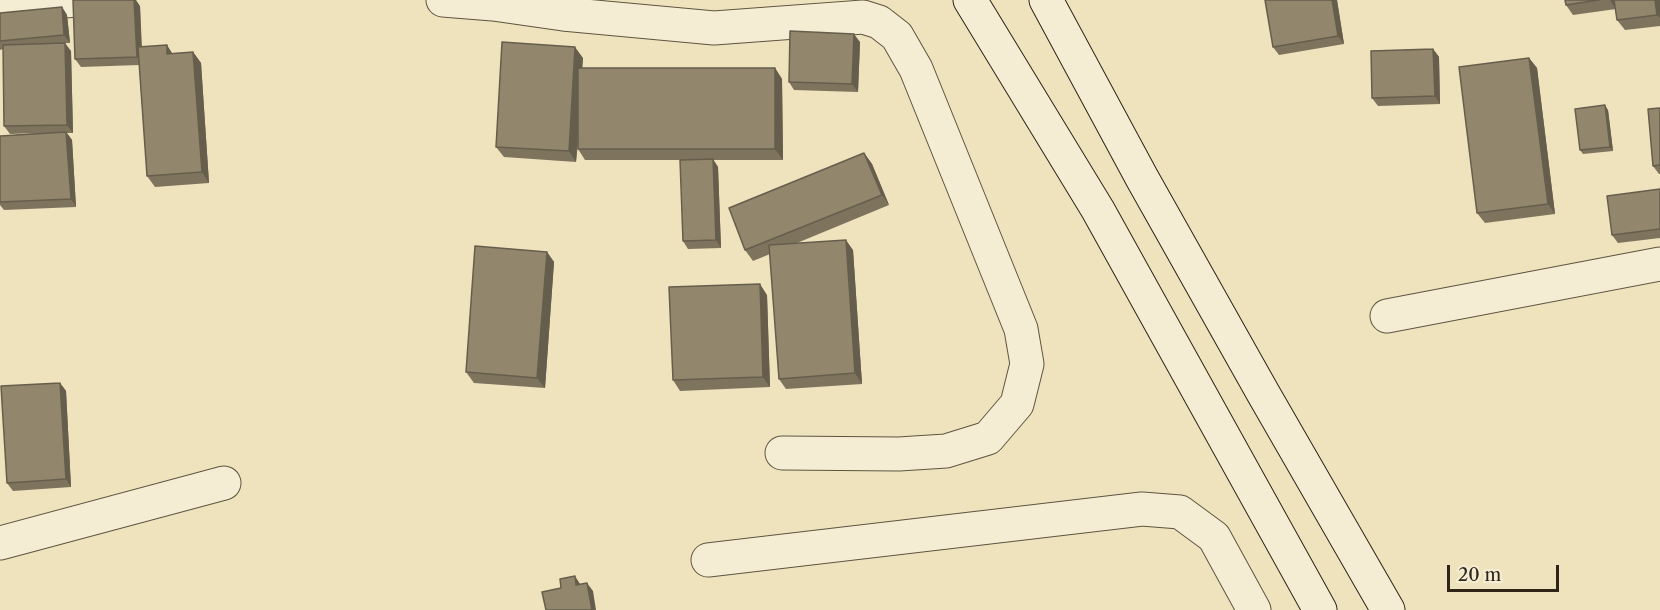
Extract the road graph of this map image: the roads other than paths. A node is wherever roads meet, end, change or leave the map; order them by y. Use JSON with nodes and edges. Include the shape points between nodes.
{"nodes":[{"id":1,"x":76,"y":0,"type":"edge"},
{"id":2,"x":443,"y":0,"type":"edge"},
{"id":3,"x":970,"y":0,"type":"edge"},
{"id":4,"x":1046,"y":0,"type":"edge"},
{"id":5,"x":0,"y":7,"type":"edge"},
{"id":6,"x":1660,"y":264,"type":"edge"},
{"id":7,"x":1387,"y":316,"type":"dead end"},
{"id":8,"x":782,"y":453,"type":"dead end"},
{"id":9,"x":224,"y":483,"type":"dead end"},
{"id":10,"x":0,"y":543,"type":"edge"},
{"id":11,"x":708,"y":560,"type":"dead end"},
{"id":12,"x":1254,"y":610,"type":"edge"},
{"id":13,"x":1320,"y":610,"type":"edge"},
{"id":14,"x":1388,"y":610,"type":"edge"}],
"edges":[{"from":1,"to":5,"type":"street"},
{"from":2,"to":8,"type":"street","via":[[714,28],[863,17],[879,22],[897,36],[916,69],[1020,329],[1027,364],[1020,394],[1017,404],[988,438],[946,451]]},
{"from":3,"to":13,"type":"street","via":[[1098,210]]},
{"from":4,"to":14,"type":"street"},
{"from":6,"to":7,"type":"street"},
{"from":9,"to":10,"type":"street"},
{"from":11,"to":12,"type":"street","via":[[1142,509],[1180,512],[1214,537]]}]}
